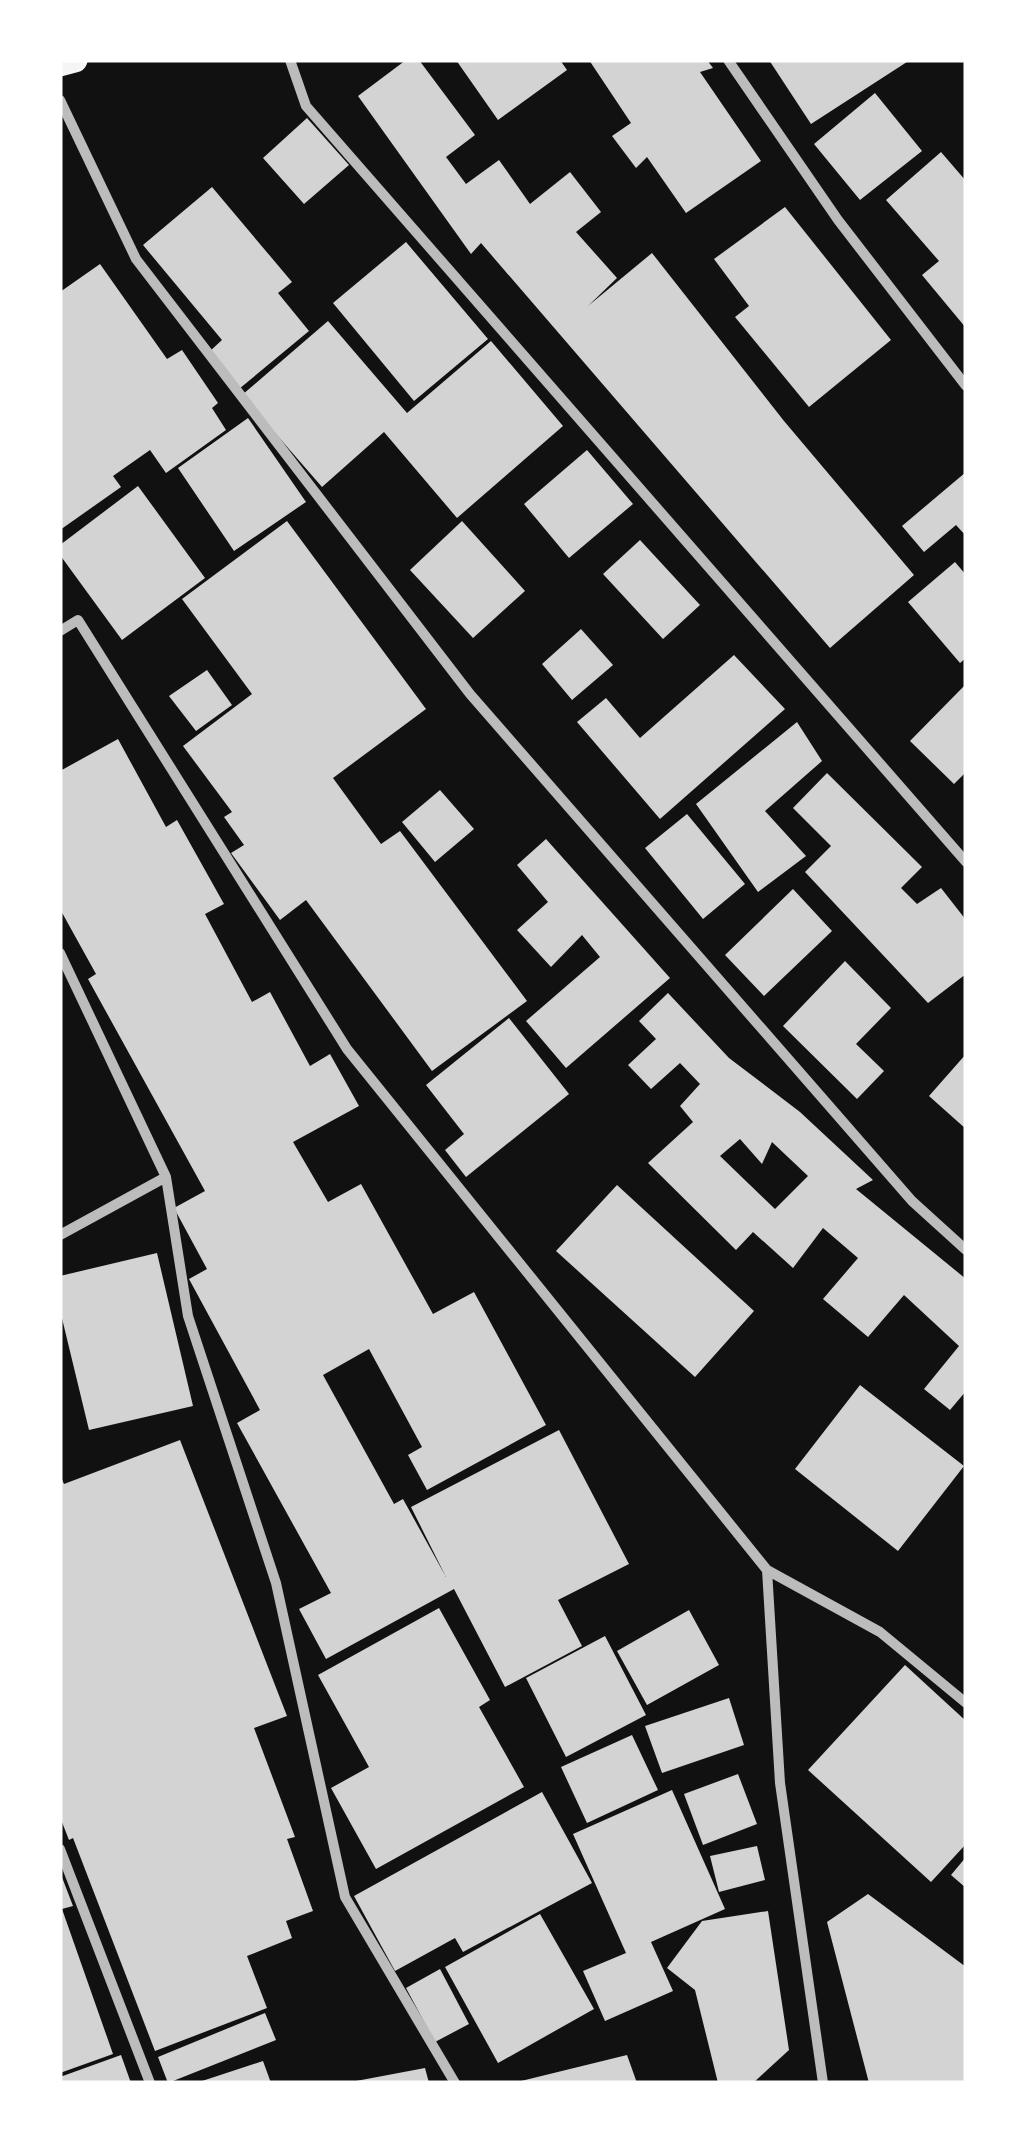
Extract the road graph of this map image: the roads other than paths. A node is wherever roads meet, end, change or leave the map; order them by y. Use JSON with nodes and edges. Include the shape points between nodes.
{"nodes":[{"id":1,"x":74,"y":60,"type":"edge"},
{"id":2,"x":290,"y":60,"type":"edge"},
{"id":3,"x":728,"y":60,"type":"edge"},
{"id":4,"x":60,"y":64,"type":"edge"},
{"id":5,"x":60,"y":100,"type":"edge"},
{"id":6,"x":966,"y":386,"type":"edge"},
{"id":7,"x":60,"y":631,"type":"edge"},
{"id":8,"x":966,"y":862,"type":"edge"},
{"id":9,"x":60,"y":954,"type":"edge"},
{"id":10,"x":166,"y":1177,"type":"junction"},
{"id":11,"x":60,"y":1235,"type":"edge"},
{"id":12,"x":966,"y":1250,"type":"edge"},
{"id":13,"x":767,"y":1570,"type":"junction"},
{"id":14,"x":966,"y":1704,"type":"edge"},
{"id":15,"x":60,"y":1849,"type":"edge"},
{"id":16,"x":150,"y":2083,"type":"edge"},
{"id":17,"x":455,"y":2083,"type":"edge"},
{"id":18,"x":823,"y":2083,"type":"edge"}],
"edges":[{"from":1,"to":4,"type":"main road"},
{"from":2,"to":8,"type":"street","via":[[306,106]]},
{"from":3,"to":6,"type":"street","via":[[838,220]]},
{"from":5,"to":12,"type":"street","via":[[136,260],[470,694],[912,1202]]},
{"from":7,"to":13,"type":"street","via":[[78,620],[346,1049]]},
{"from":9,"to":10,"type":"street"},
{"from":10,"to":11,"type":"street"},
{"from":10,"to":17,"type":"street","via":[[188,1316],[276,1583],[345,1896]]},
{"from":13,"to":14,"type":"street","via":[[880,1632]]},
{"from":13,"to":18,"type":"street","via":[[780,1783]]},
{"from":15,"to":16,"type":"street"}]}
